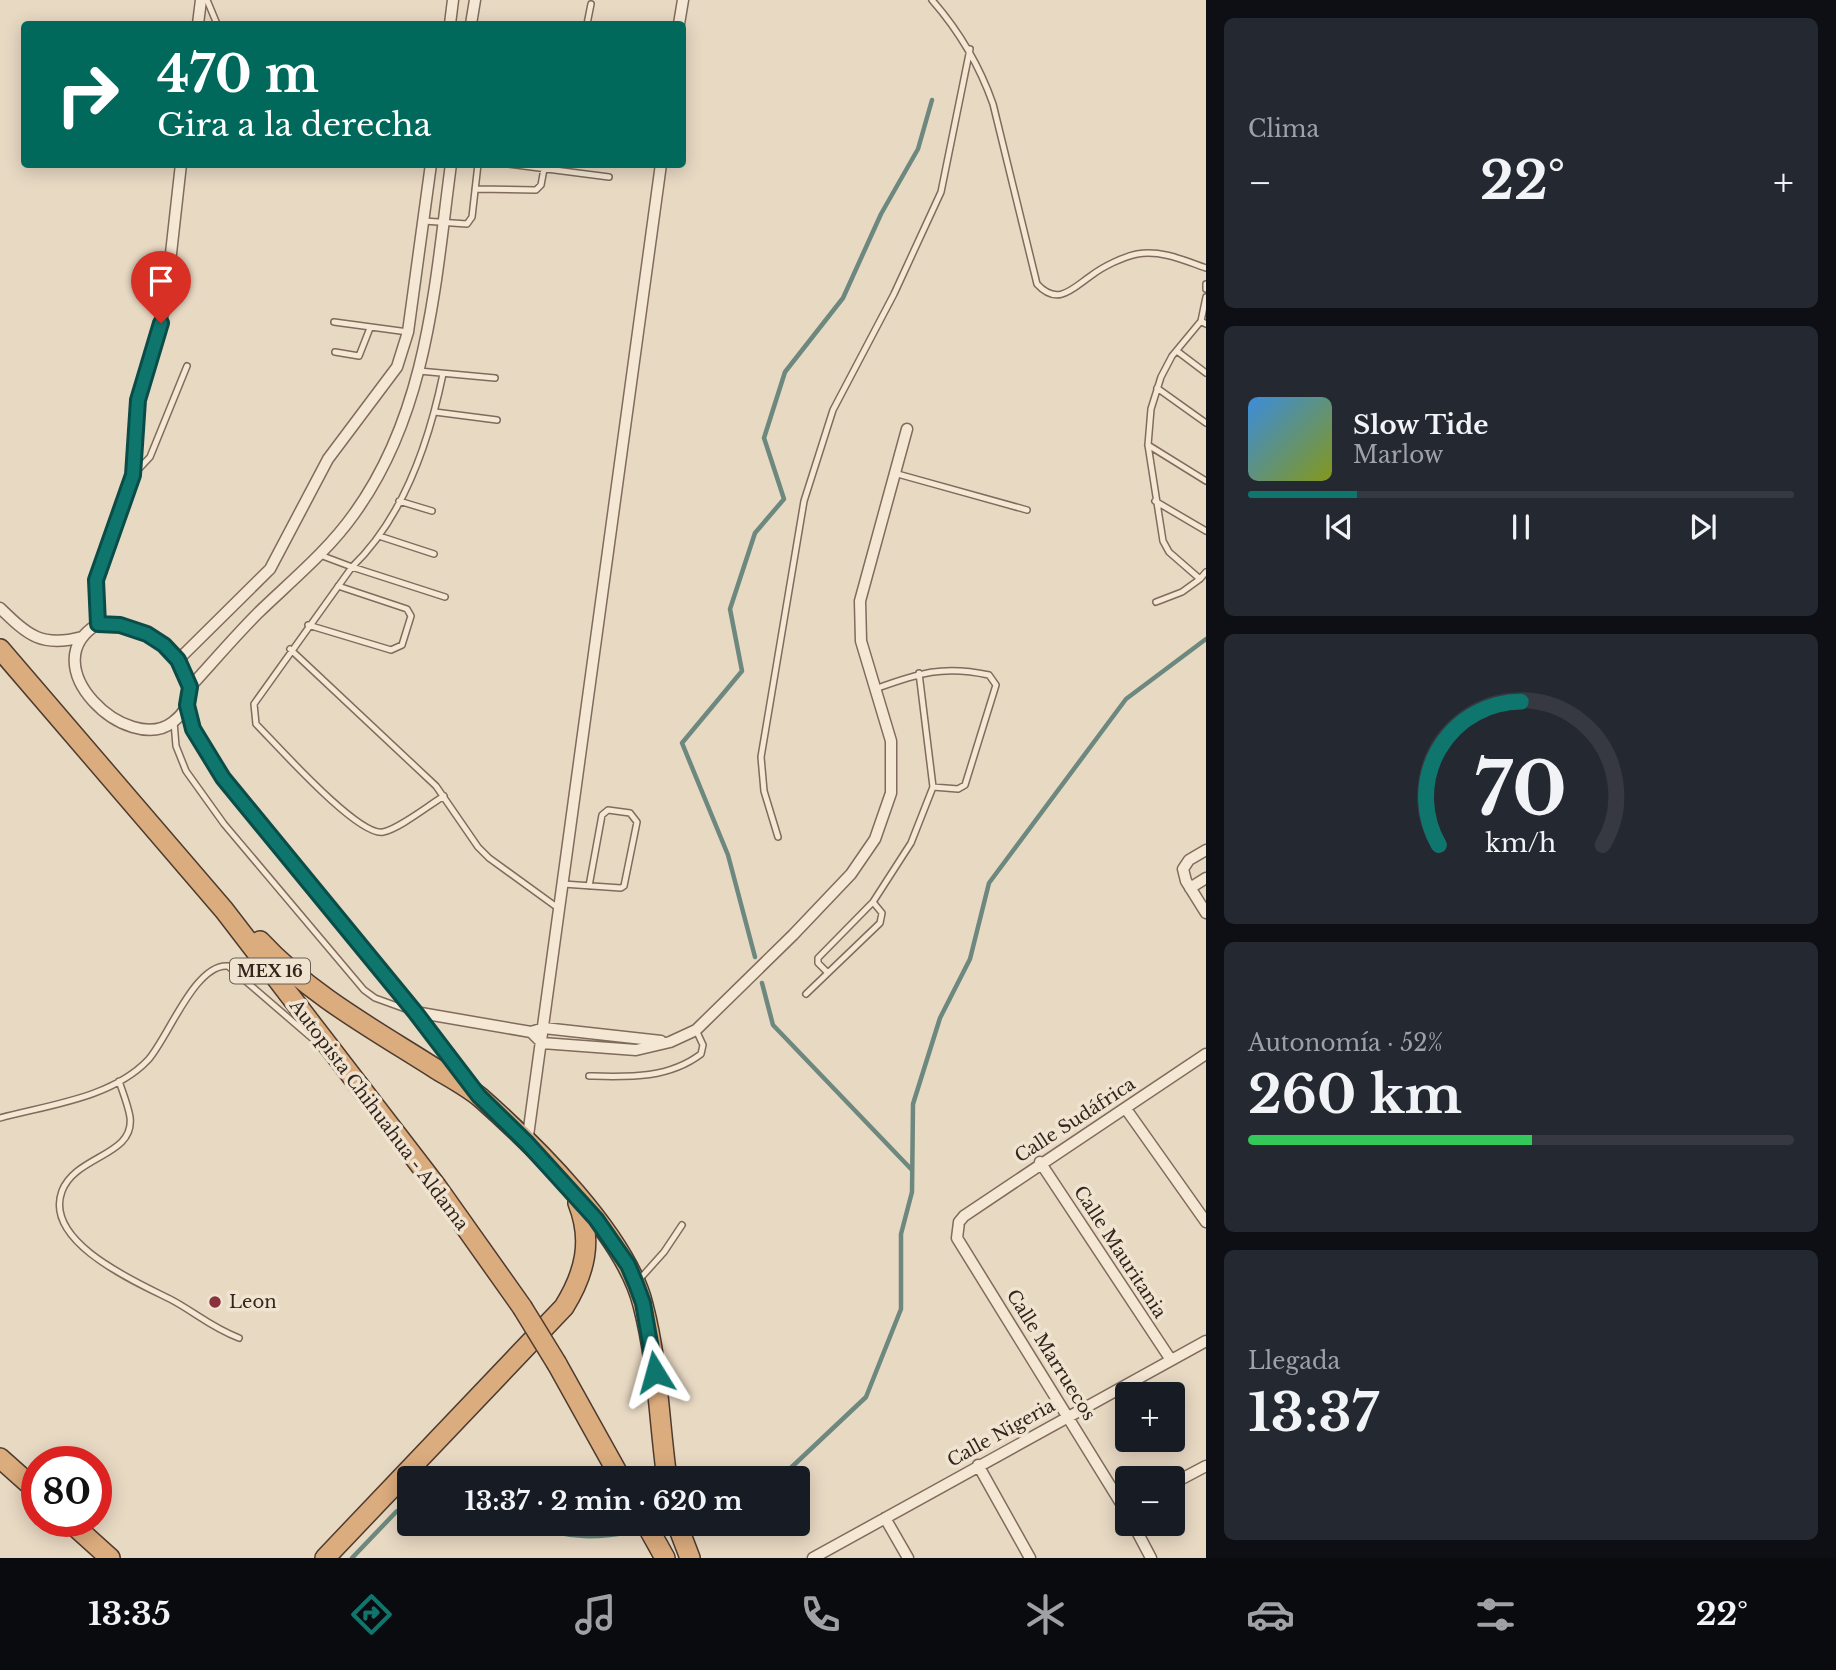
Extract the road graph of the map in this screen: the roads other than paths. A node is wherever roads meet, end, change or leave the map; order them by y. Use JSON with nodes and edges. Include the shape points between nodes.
{"nodes":[{"id":1,"x":201,"y":0,"type":"edge"},
{"id":2,"x":207,"y":0,"type":"edge"},
{"id":3,"x":453,"y":0,"type":"edge"},
{"id":4,"x":475,"y":0,"type":"edge"},
{"id":5,"x":682,"y":0,"type":"edge"},
{"id":6,"x":932,"y":0,"type":"edge"},
{"id":7,"x":591,"y":4,"type":"dead end"},
{"id":8,"x":198,"y":21,"type":"edge"},
{"id":9,"x":216,"y":21,"type":"edge"},
{"id":10,"x":450,"y":21,"type":"edge"},
{"id":11,"x":472,"y":21,"type":"edge"},
{"id":12,"x":588,"y":21,"type":"edge"},
{"id":13,"x":679,"y":21,"type":"edge"},
{"id":14,"x":970,"y":49,"type":"junction"},
{"id":15,"x":181,"y":168,"type":"edge"},
{"id":16,"x":431,"y":168,"type":"edge"},
{"id":17,"x":451,"y":168,"type":"edge"},
{"id":18,"x":478,"y":168,"type":"edge"},
{"id":19,"x":537,"y":168,"type":"edge"},
{"id":20,"x":660,"y":168,"type":"edge"},
{"id":21,"x":544,"y":169,"type":"junction"},
{"id":22,"x":609,"y":177,"type":"dead end"},
{"id":23,"x":475,"y":189,"type":"junction"},
{"id":24,"x":424,"y":221,"type":"junction"},
{"id":25,"x":443,"y":224,"type":"junction"},
{"id":26,"x":1206,"y":268,"type":"edge"},
{"id":27,"x":1206,"y":296,"type":"edge"},
{"id":28,"x":334,"y":322,"type":"dead end"},
{"id":29,"x":1203,"y":323,"type":"edge"},
{"id":30,"x":370,"y":328,"type":"junction"},
{"id":31,"x":408,"y":332,"type":"junction"},
{"id":32,"x":1177,"y":351,"type":"junction"},
{"id":33,"x":335,"y":352,"type":"dead end"},
{"id":34,"x":187,"y":366,"type":"dead end"},
{"id":35,"x":419,"y":371,"type":"junction"},
{"id":36,"x":1206,"y":373,"type":"edge"},
{"id":37,"x":443,"y":374,"type":"junction"},
{"id":38,"x":495,"y":378,"type":"dead end"},
{"id":39,"x":1157,"y":388,"type":"junction"},
{"id":40,"x":435,"y":412,"type":"junction"},
{"id":41,"x":497,"y":420,"type":"dead end"},
{"id":42,"x":1206,"y":423,"type":"edge"},
{"id":43,"x":907,"y":429,"type":"dead end"},
{"id":44,"x":1148,"y":445,"type":"junction"},
{"id":45,"x":894,"y":473,"type":"junction"},
{"id":46,"x":133,"y":475,"type":"junction"},
{"id":47,"x":1206,"y":481,"type":"edge"},
{"id":48,"x":399,"y":501,"type":"junction"},
{"id":49,"x":1155,"y":501,"type":"junction"},
{"id":50,"x":1027,"y":510,"type":"dead end"},
{"id":51,"x":432,"y":511,"type":"dead end"},
{"id":52,"x":1206,"y":531,"type":"edge"},
{"id":53,"x":379,"y":536,"type":"junction"},
{"id":54,"x":434,"y":554,"type":"dead end"},
{"id":55,"x":320,"y":555,"type":"junction"},
{"id":56,"x":352,"y":567,"type":"junction"},
{"id":57,"x":1206,"y":572,"type":"edge"},
{"id":58,"x":1200,"y":579,"type":"junction"},
{"id":59,"x":338,"y":586,"type":"junction"},
{"id":60,"x":445,"y":597,"type":"dead end"},
{"id":61,"x":1156,"y":602,"type":"dead end"},
{"id":62,"x":0,"y":608,"type":"edge"},
{"id":63,"x":98,"y":624,"type":"junction"},
{"id":64,"x":308,"y":625,"type":"junction"},
{"id":65,"x":82,"y":637,"type":"junction"},
{"id":66,"x":0,"y":649,"type":"edge"},
{"id":67,"x":290,"y":649,"type":"junction"},
{"id":68,"x":178,"y":660,"type":"junction"},
{"id":69,"x":919,"y":673,"type":"junction"},
{"id":70,"x":190,"y":687,"type":"junction"},
{"id":71,"x":875,"y":689,"type":"junction"},
{"id":72,"x":187,"y":705,"type":"junction"},
{"id":73,"x":174,"y":722,"type":"junction"},
{"id":74,"x":933,"y":787,"type":"junction"},
{"id":75,"x":444,"y":796,"type":"junction"},
{"id":76,"x":778,"y":837,"type":"dead end"},
{"id":77,"x":1206,"y":850,"type":"edge"},
{"id":78,"x":195,"y":876,"type":"junction"},
{"id":79,"x":1206,"y":878,"type":"edge"},
{"id":80,"x":563,"y":884,"type":"junction"},
{"id":81,"x":589,"y":886,"type":"junction"},
{"id":82,"x":1190,"y":888,"type":"junction"},
{"id":83,"x":873,"y":902,"type":"junction"},
{"id":84,"x":561,"y":910,"type":"junction"},
{"id":85,"x":1206,"y":913,"type":"edge"},
{"id":86,"x":828,"y":973,"type":"junction"},
{"id":87,"x":806,"y":994,"type":"dead end"},
{"id":88,"x":415,"y":1012,"type":"junction"},
{"id":89,"x":544,"y":1028,"type":"junction"},
{"id":90,"x":696,"y":1030,"type":"junction"},
{"id":91,"x":531,"y":1032,"type":"junction"},
{"id":92,"x":670,"y":1042,"type":"junction"},
{"id":93,"x":542,"y":1043,"type":"junction"},
{"id":94,"x":330,"y":1051,"type":"junction"},
{"id":95,"x":1206,"y":1054,"type":"edge"},
{"id":96,"x":589,"y":1076,"type":"dead end"},
{"id":97,"x":120,"y":1081,"type":"junction"},
{"id":98,"x":479,"y":1096,"type":"junction"},
{"id":99,"x":1126,"y":1110,"type":"junction"},
{"id":100,"x":0,"y":1118,"type":"edge"},
{"id":101,"x":527,"y":1143,"type":"junction"},
{"id":102,"x":1040,"y":1162,"type":"junction"},
{"id":103,"x":574,"y":1194,"type":"junction"},
{"id":104,"x":964,"y":1216,"type":"joint"},
{"id":105,"x":1206,"y":1222,"type":"edge"},
{"id":106,"x":682,"y":1225,"type":"dead end"},
{"id":107,"x":636,"y":1284,"type":"junction"},
{"id":108,"x":239,"y":1338,"type":"dead end"},
{"id":109,"x":1206,"y":1341,"type":"edge"},
{"id":110,"x":1171,"y":1360,"type":"junction"},
{"id":111,"x":1069,"y":1415,"type":"junction"},
{"id":112,"x":0,"y":1458,"type":"edge"},
{"id":113,"x":978,"y":1465,"type":"junction"},
{"id":114,"x":614,"y":1466,"type":"edge"},
{"id":115,"x":666,"y":1466,"type":"edge"},
{"id":116,"x":1206,"y":1466,"type":"edge"},
{"id":117,"x":21,"y":1477,"type":"edge"},
{"id":118,"x":1185,"y":1477,"type":"edge"},
{"id":119,"x":1115,"y":1492,"type":"edge"},
{"id":120,"x":885,"y":1518,"type":"junction"},
{"id":121,"x":653,"y":1536,"type":"edge"},
{"id":122,"x":682,"y":1536,"type":"edge"},
{"id":123,"x":1139,"y":1536,"type":"edge"},
{"id":124,"x":87,"y":1537,"type":"edge"},
{"id":125,"x":109,"y":1556,"type":"edge"},
{"id":126,"x":325,"y":1558,"type":"edge"},
{"id":127,"x":665,"y":1558,"type":"edge"},
{"id":128,"x":690,"y":1558,"type":"edge"},
{"id":129,"x":813,"y":1558,"type":"edge"},
{"id":130,"x":908,"y":1558,"type":"edge"},
{"id":131,"x":1030,"y":1558,"type":"edge"},
{"id":132,"x":1151,"y":1558,"type":"edge"}],
"edges":[{"from":1,"to":8,"type":"street"},
{"from":2,"to":9,"type":"lane"},
{"from":3,"to":10,"type":"street"},
{"from":4,"to":11,"type":"street"},
{"from":5,"to":13,"type":"street"},
{"from":6,"to":14,"type":"lane"},
{"from":7,"to":12,"type":"lane"},
{"from":14,"to":26,"type":"lane","via":[[993,104],[1024,236],[1042,290],[1058,296],[1069,294],[1093,274],[1135,254],[1172,256]]},
{"from":14,"to":76,"type":"lane","via":[[941,192],[833,410],[804,501],[761,757]]},
{"from":15,"to":46,"type":"street","via":[[165,307],[138,400]]},
{"from":16,"to":24,"type":"street"},
{"from":17,"to":25,"type":"street"},
{"from":18,"to":23,"type":"lane"},
{"from":19,"to":21,"type":"lane"},
{"from":20,"to":80,"type":"street"},
{"from":21,"to":22,"type":"lane"},
{"from":21,"to":23,"type":"lane","via":[[536,190]]},
{"from":23,"to":25,"type":"lane","via":[[470,221],[464,226]]},
{"from":24,"to":25,"type":"lane"},
{"from":24,"to":31,"type":"street"},
{"from":25,"to":35,"type":"street","via":[[430,328]]},
{"from":27,"to":29,"type":"lane"},
{"from":28,"to":30,"type":"lane"},
{"from":29,"to":32,"type":"lane"},
{"from":30,"to":31,"type":"lane"},
{"from":30,"to":33,"type":"lane","via":[[359,356]]},
{"from":31,"to":68,"type":"street","via":[[397,367],[328,459],[270,569]]},
{"from":32,"to":36,"type":"lane"},
{"from":32,"to":39,"type":"lane"},
{"from":34,"to":46,"type":"lane","via":[[150,457]]},
{"from":35,"to":37,"type":"lane"},
{"from":35,"to":55,"type":"street","via":[[398,434],[376,477],[355,514]]},
{"from":37,"to":38,"type":"lane"},
{"from":37,"to":40,"type":"lane"},
{"from":39,"to":42,"type":"lane"},
{"from":39,"to":44,"type":"lane"},
{"from":40,"to":41,"type":"lane"},
{"from":40,"to":48,"type":"lane"},
{"from":43,"to":45,"type":"street"},
{"from":44,"to":47,"type":"lane"},
{"from":44,"to":49,"type":"lane"},
{"from":45,"to":50,"type":"lane"},
{"from":45,"to":71,"type":"street","via":[[860,601],[861,641]]},
{"from":46,"to":63,"type":"street","via":[[96,580]]},
{"from":48,"to":51,"type":"lane"},
{"from":48,"to":53,"type":"lane"},
{"from":49,"to":52,"type":"lane"},
{"from":49,"to":58,"type":"lane","via":[[1169,552]]},
{"from":53,"to":54,"type":"lane"},
{"from":53,"to":56,"type":"lane"},
{"from":55,"to":56,"type":"lane"},
{"from":55,"to":70,"type":"street"},
{"from":56,"to":59,"type":"lane"},
{"from":56,"to":60,"type":"lane"},
{"from":57,"to":58,"type":"lane"},
{"from":58,"to":61,"type":"lane"},
{"from":59,"to":64,"type":"lane"},
{"from":59,"to":64,"type":"lane","via":[[407,608],[411,616],[402,645],[391,650]]},
{"from":62,"to":65,"type":"street","via":[[35,637],[55,642]]},
{"from":63,"to":65,"type":"street"},
{"from":63,"to":68,"type":"street","via":[[147,634]]},
{"from":64,"to":67,"type":"lane"},
{"from":65,"to":73,"type":"street","via":[[75,653],[76,674],[94,704],[143,728],[158,730]]},
{"from":66,"to":78,"type":"highway","name":"Autopista Chihuahua - Aldama","number":"MEX 16"},
{"from":67,"to":75,"type":"lane"},
{"from":67,"to":75,"type":"lane","via":[[254,704],[254,719],[316,787],[362,825],[378,832]]},
{"from":68,"to":70,"type":"street"},
{"from":69,"to":71,"type":"lane"},
{"from":69,"to":74,"type":"lane"},
{"from":69,"to":74,"type":"lane","via":[[960,669],[989,675],[996,685],[965,785],[958,789]]},
{"from":70,"to":72,"type":"street"},
{"from":71,"to":90,"type":"street","via":[[891,741],[893,773],[876,839],[851,874],[793,936]]},
{"from":72,"to":73,"type":"street"},
{"from":72,"to":88,"type":"street","via":[[198,740],[223,778]]},
{"from":73,"to":88,"type":"lane","via":[[176,747],[186,771],[224,824],[364,990]]},
{"from":74,"to":83,"type":"lane","via":[[911,843]]},
{"from":75,"to":84,"type":"lane","via":[[483,853]]},
{"from":77,"to":82,"type":"street","via":[[1183,869]]},
{"from":78,"to":94,"type":"highway","name":"Autopista Chihuahua - Aldama","number":"MEX 16"},
{"from":78,"to":98,"type":"highway","via":[[274,956],[333,1003]]},
{"from":79,"to":82,"type":"street"},
{"from":80,"to":81,"type":"lane"},
{"from":80,"to":84,"type":"street"},
{"from":81,"to":81,"type":"lane","via":[[602,815],[608,810],[630,813],[637,822],[626,883],[621,888]]},
{"from":82,"to":85,"type":"street"},
{"from":83,"to":86,"type":"lane","via":[[882,913],[880,923]]},
{"from":83,"to":86,"type":"lane","via":[[818,958]]},
{"from":84,"to":89,"type":"street"},
{"from":86,"to":87,"type":"lane"},
{"from":88,"to":91,"type":"street"},
{"from":88,"to":98,"type":"street"},
{"from":89,"to":91,"type":"street"},
{"from":89,"to":92,"type":"street"},
{"from":89,"to":93,"type":"street"},
{"from":90,"to":92,"type":"street"},
{"from":90,"to":96,"type":"lane","via":[[703,1045],[701,1054],[674,1069],[656,1074]]},
{"from":91,"to":93,"type":"street"},
{"from":92,"to":93,"type":"street","via":[[635,1050]]},
{"from":93,"to":101,"type":"street"},
{"from":94,"to":97,"type":"lane","via":[[222,965],[201,979],[153,1054],[132,1076]]},
{"from":94,"to":114,"type":"highway","name":"Autopista Chihuahua - Aldama","number":"MEX 16","bridge":true,"via":[[437,1187],[522,1307]]},
{"from":95,"to":99,"type":"street","name":"Calle Sudáfrica"},
{"from":97,"to":100,"type":"lane"},
{"from":97,"to":108,"type":"lane","via":[[130,1118],[127,1137],[68,1179],[59,1204],[63,1222],[107,1268]]},
{"from":98,"to":101,"type":"highway"},
{"from":99,"to":102,"type":"street","name":"Calle Sudáfrica"},
{"from":99,"to":105,"type":"street"},
{"from":101,"to":103,"type":"highway"},
{"from":102,"to":104,"type":"street","name":"Calle Sudáfrica"},
{"from":102,"to":110,"type":"street","name":"Calle Mauritania"},
{"from":103,"to":107,"type":"highway","via":[[614,1244]]},
{"from":103,"to":126,"type":"highway","via":[[585,1220],[587,1245],[584,1265],[564,1307]]},
{"from":104,"to":111,"type":"street","name":"Calle Marruecos","via":[[957,1238]]},
{"from":106,"to":107,"type":"lane"},
{"from":107,"to":115,"type":"highway","via":[[652,1349]]},
{"from":109,"to":110,"type":"street","name":"Calle Nigeria"},
{"from":110,"to":111,"type":"street","name":"Calle Nigeria"},
{"from":111,"to":113,"type":"street","name":"Calle Nigeria"},
{"from":111,"to":119,"type":"street","name":"Calle Marruecos"},
{"from":112,"to":117,"type":"highway"},
{"from":113,"to":120,"type":"street","name":"Calle Nigeria"},
{"from":113,"to":131,"type":"street"},
{"from":116,"to":118,"type":"street"},
{"from":120,"to":129,"type":"street","name":"Calle Nigeria"},
{"from":120,"to":130,"type":"street"},
{"from":121,"to":127,"type":"highway"},
{"from":122,"to":128,"type":"highway"},
{"from":123,"to":132,"type":"street"},
{"from":124,"to":125,"type":"highway"}]}
